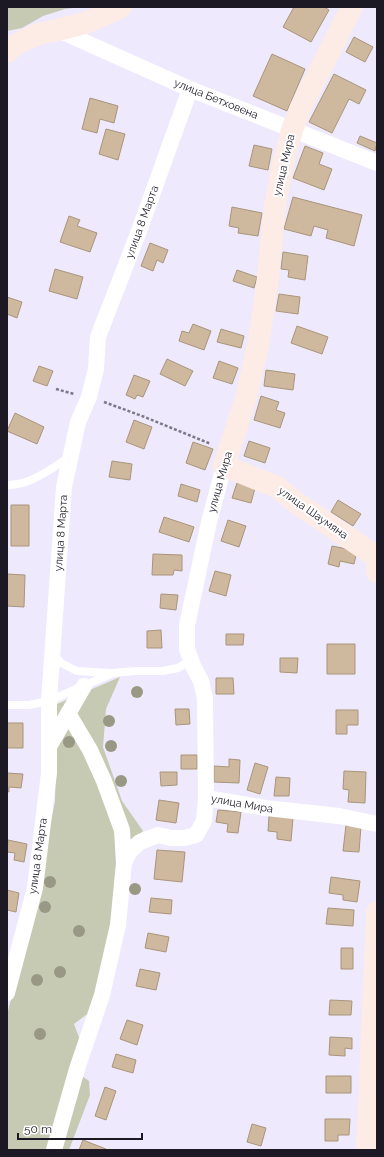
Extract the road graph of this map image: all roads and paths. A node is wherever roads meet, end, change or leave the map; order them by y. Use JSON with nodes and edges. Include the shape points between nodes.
{"nodes":[{"id":1,"x":121,"y":7,"type":"edge"},
{"id":2,"x":352,"y":7,"type":"edge"},
{"id":3,"x":58,"y":30,"type":"junction"},
{"id":4,"x":7,"y":52,"type":"edge"},
{"id":5,"x":190,"y":89,"type":"junction"},
{"id":6,"x":292,"y":130,"type":"junction"},
{"id":7,"x":377,"y":163,"type":"edge"},
{"id":8,"x":56,"y":389,"type":"dead end"},
{"id":9,"x":89,"y":397,"type":"junction"},
{"id":10,"x":211,"y":445,"type":"dead end"},
{"id":11,"x":71,"y":456,"type":"junction"},
{"id":12,"x":224,"y":466,"type":"junction"},
{"id":13,"x":7,"y":485,"type":"edge"},
{"id":14,"x":377,"y":557,"type":"edge"},
{"id":15,"x":377,"y":572,"type":"edge"},
{"id":16,"x":52,"y":653,"type":"junction"},
{"id":17,"x":191,"y":660,"type":"junction"},
{"id":18,"x":113,"y":673,"type":"junction"},
{"id":19,"x":84,"y":686,"type":"junction"},
{"id":20,"x":49,"y":701,"type":"junction"},
{"id":21,"x":7,"y":705,"type":"edge"},
{"id":22,"x":68,"y":713,"type":"junction"},
{"id":23,"x":49,"y":747,"type":"junction"},
{"id":24,"x":206,"y":798,"type":"junction"},
{"id":25,"x":377,"y":824,"type":"edge"},
{"id":26,"x":124,"y":864,"type":"junction"},
{"id":27,"x":377,"y":912,"type":"edge"},
{"id":28,"x":7,"y":993,"type":"edge"},
{"id":29,"x":373,"y":1100,"type":"edge"},
{"id":30,"x":54,"y":1150,"type":"edge"},
{"id":31,"x":367,"y":1150,"type":"edge"}],
"edges":[{"from":1,"to":3,"type":"street","via":[[88,22]]},
{"from":2,"to":6,"type":"street","name":"улица Мира","via":[[301,106]]},
{"from":3,"to":4,"type":"street","via":[[38,34],[16,44]]},
{"from":3,"to":5,"type":"street","name":"улица Бетховена"},
{"from":5,"to":6,"type":"street","name":"улица Бетховена"},
{"from":5,"to":9,"type":"street","name":"улица 8 Марта","via":[[98,336],[96,369]]},
{"from":6,"to":7,"type":"street","name":"улица Бетховена"},
{"from":6,"to":12,"type":"street","name":"улица Мира","via":[[275,206],[258,346],[246,398]]},
{"from":8,"to":9,"type":"path"},
{"from":9,"to":10,"type":"path"},
{"from":9,"to":11,"type":"street","name":"улица 8 Марта","via":[[78,422]]},
{"from":11,"to":13,"type":"lane","via":[[30,480]]},
{"from":11,"to":16,"type":"street","name":"улица 8 Марта","via":[[64,487]]},
{"from":12,"to":14,"type":"street","name":"улица Шаумяна","via":[[277,486],[298,504]]},
{"from":12,"to":17,"type":"street","name":"улица Мира","via":[[187,625],[187,649]]},
{"from":14,"to":15,"type":"street"},
{"from":16,"to":18,"type":"lane","via":[[61,663],[77,672]]},
{"from":16,"to":20,"type":"street","name":"улица 8 Марта"},
{"from":17,"to":18,"type":"lane","via":[[178,668],[163,671]]},
{"from":17,"to":24,"type":"street","name":"улица Мира","via":[[201,681],[205,698]]},
{"from":18,"to":19,"type":"lane"},
{"from":19,"to":20,"type":"lane"},
{"from":19,"to":22,"type":"street"},
{"from":20,"to":21,"type":"lane","via":[[29,705]]},
{"from":20,"to":23,"type":"street","name":"улица 8 Марта"},
{"from":22,"to":23,"type":"street"},
{"from":22,"to":26,"type":"street","via":[[90,750],[110,796],[122,830]]},
{"from":23,"to":28,"type":"street","name":"улица 8 Марта","via":[[49,773],[35,888]]},
{"from":24,"to":25,"type":"street","name":"улица Мира","via":[[339,816]]},
{"from":24,"to":26,"type":"street","via":[[204,821],[196,835],[184,838],[158,835],[140,842],[130,851]]},
{"from":26,"to":30,"type":"street","via":[[118,925],[102,996],[77,1069]]},
{"from":27,"to":29,"type":"street"},
{"from":29,"to":31,"type":"street"}]}
